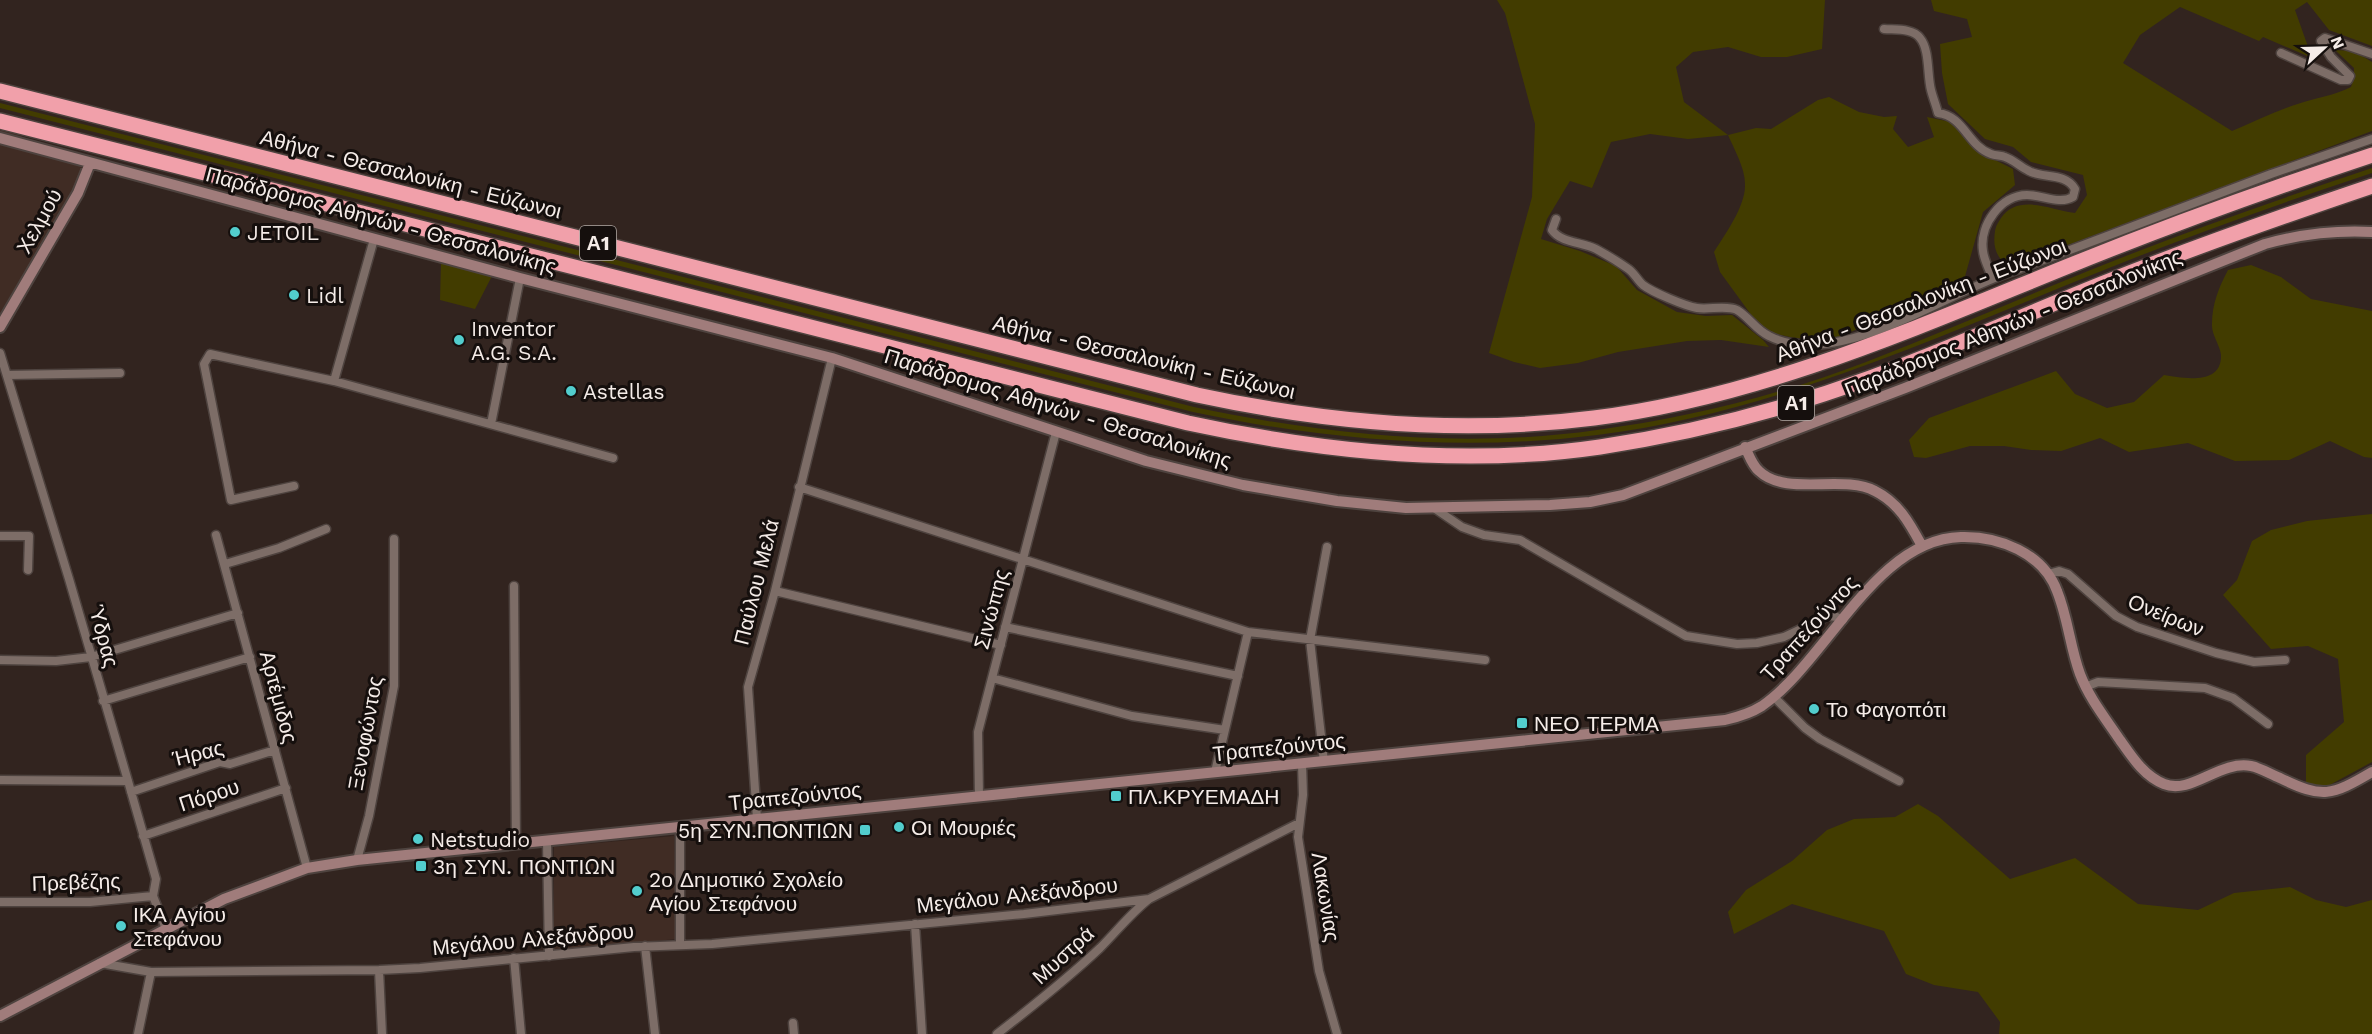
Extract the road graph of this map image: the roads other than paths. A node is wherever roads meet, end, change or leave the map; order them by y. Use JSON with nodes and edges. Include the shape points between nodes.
{"nodes":[{"id":1,"x":1884,"y":29,"type":"dead end"},
{"id":2,"x":2282,"y":53,"type":"dead end"},
{"id":3,"x":2372,"y":54,"type":"edge"},
{"id":4,"x":0,"y":91,"type":"edge"},
{"id":5,"x":0,"y":121,"type":"edge"},
{"id":6,"x":0,"y":138,"type":"edge"},
{"id":7,"x":2372,"y":139,"type":"edge"},
{"id":8,"x":2372,"y":155,"type":"edge"},
{"id":9,"x":90,"y":163,"type":"junction"},
{"id":10,"x":2372,"y":186,"type":"edge"},
{"id":11,"x":1556,"y":219,"type":"dead end"},
{"id":12,"x":2372,"y":232,"type":"edge"},
{"id":13,"x":374,"y":239,"type":"junction"},
{"id":14,"x":1992,"y":277,"type":"junction"},
{"id":15,"x":519,"y":278,"type":"junction"},
{"id":16,"x":0,"y":327,"type":"edge"},
{"id":17,"x":0,"y":353,"type":"edge"},
{"id":18,"x":832,"y":358,"type":"junction"},
{"id":19,"x":120,"y":373,"type":"dead end"},
{"id":20,"x":8,"y":375,"type":"junction"},
{"id":21,"x":334,"y":381,"type":"junction"},
{"id":22,"x":491,"y":424,"type":"junction"},
{"id":23,"x":1056,"y":432,"type":"junction"},
{"id":24,"x":1745,"y":447,"type":"junction"},
{"id":25,"x":613,"y":458,"type":"dead end"},
{"id":26,"x":294,"y":486,"type":"dead end"},
{"id":27,"x":799,"y":487,"type":"junction"},
{"id":28,"x":1434,"y":508,"type":"junction"},
{"id":29,"x":326,"y":529,"type":"dead end"},
{"id":30,"x":216,"y":535,"type":"dead end"},
{"id":31,"x":0,"y":536,"type":"edge"},
{"id":32,"x":394,"y":539,"type":"dead end"},
{"id":33,"x":1922,"y":546,"type":"junction"},
{"id":34,"x":1327,"y":547,"type":"dead end"},
{"id":35,"x":1023,"y":560,"type":"junction"},
{"id":36,"x":225,"y":564,"type":"junction"},
{"id":37,"x":28,"y":570,"type":"dead end"},
{"id":38,"x":2048,"y":574,"type":"junction"},
{"id":39,"x":514,"y":586,"type":"dead end"},
{"id":40,"x":775,"y":591,"type":"junction"},
{"id":41,"x":238,"y":613,"type":"junction"},
{"id":42,"x":1843,"y":620,"type":"junction"},
{"id":43,"x":1005,"y":627,"type":"junction"},
{"id":44,"x":1248,"y":632,"type":"junction"},
{"id":45,"x":1310,"y":640,"type":"junction"},
{"id":46,"x":1001,"y":645,"type":"junction"},
{"id":47,"x":91,"y":657,"type":"junction"},
{"id":48,"x":250,"y":657,"type":"junction"},
{"id":49,"x":0,"y":660,"type":"edge"},
{"id":50,"x":1485,"y":660,"type":"dead end"},
{"id":51,"x":2285,"y":660,"type":"dead end"},
{"id":52,"x":1238,"y":676,"type":"junction"},
{"id":53,"x":992,"y":678,"type":"junction"},
{"id":54,"x":2085,"y":687,"type":"junction"},
{"id":55,"x":1774,"y":697,"type":"junction"},
{"id":56,"x":103,"y":701,"type":"junction"},
{"id":57,"x":2268,"y":724,"type":"dead end"},
{"id":58,"x":1225,"y":730,"type":"junction"},
{"id":59,"x":275,"y":750,"type":"junction"},
{"id":60,"x":1324,"y":762,"type":"junction"},
{"id":61,"x":1302,"y":764,"type":"junction"},
{"id":62,"x":1215,"y":772,"type":"junction"},
{"id":63,"x":2372,"y":772,"type":"edge"},
{"id":64,"x":0,"y":780,"type":"edge"},
{"id":65,"x":128,"y":781,"type":"junction"},
{"id":66,"x":1899,"y":781,"type":"dead end"},
{"id":67,"x":286,"y":788,"type":"junction"},
{"id":68,"x":131,"y":792,"type":"junction"},
{"id":69,"x":978,"y":797,"type":"junction"},
{"id":70,"x":757,"y":819,"type":"junction"},
{"id":71,"x":1299,"y":823,"type":"junction"},
{"id":72,"x":680,"y":827,"type":"junction"},
{"id":73,"x":143,"y":836,"type":"junction"},
{"id":74,"x":547,"y":841,"type":"junction"},
{"id":75,"x":516,"y":844,"type":"junction"},
{"id":76,"x":357,"y":860,"type":"junction"},
{"id":77,"x":307,"y":867,"type":"junction"},
{"id":78,"x":153,"y":896,"type":"junction"},
{"id":79,"x":1149,"y":899,"type":"junction"},
{"id":80,"x":0,"y":902,"type":"edge"},
{"id":81,"x":915,"y":924,"type":"junction"},
{"id":82,"x":166,"y":929,"type":"junction"},
{"id":83,"x":680,"y":945,"type":"junction"},
{"id":84,"x":645,"y":946,"type":"junction"},
{"id":85,"x":549,"y":956,"type":"junction"},
{"id":86,"x":514,"y":958,"type":"junction"},
{"id":87,"x":99,"y":963,"type":"junction"},
{"id":88,"x":379,"y":970,"type":"junction"},
{"id":89,"x":151,"y":972,"type":"junction"},
{"id":90,"x":0,"y":1016,"type":"edge"},
{"id":91,"x":793,"y":1023,"type":"dead end"},
{"id":92,"x":138,"y":1034,"type":"edge"},
{"id":93,"x":382,"y":1034,"type":"edge"},
{"id":94,"x":521,"y":1034,"type":"edge"},
{"id":95,"x":655,"y":1034,"type":"edge"},
{"id":96,"x":794,"y":1034,"type":"edge"},
{"id":97,"x":922,"y":1034,"type":"edge"},
{"id":98,"x":997,"y":1034,"type":"edge"},
{"id":99,"x":1336,"y":1034,"type":"edge"}],
"edges":[{"from":1,"to":14,"type":"street","via":[[1904,30],[1920,38],[1938,113],[1949,114],[1961,124],[1981,149],[2005,157],[2029,172],[2065,179],[2075,189],[2067,201],[2025,195],[1995,211],[1982,242]]},
{"from":2,"to":3,"type":"street","via":[[2342,80],[2350,76],[2321,41]]},
{"from":4,"to":8,"type":"highway","name":"Αθήνα - Θεσσαλονίκη - Εύζωνοι","number":"Α1","via":[[1197,395],[1293,414],[1449,426],[1593,418],[1689,400],[1787,375],[1859,351],[2181,221]]},
{"from":5,"to":10,"type":"highway","number":"Α1","via":[[1188,423],[1287,442],[1448,455],[1597,447],[1795,404],[1870,378],[2190,249]]},
{"from":6,"to":9,"type":"main road","name":"Παράδρομος Αθηνών - Θεσσαλονίκης"},
{"from":7,"to":14,"type":"street"},
{"from":9,"to":13,"type":"main road","name":"Παράδρομος Αθηνών - Θεσσαλονίκης"},
{"from":9,"to":16,"type":"main road","name":"Χελμού","via":[[78,193]]},
{"from":11,"to":14,"type":"street","via":[[1552,230],[1556,235],[1596,249],[1630,270],[1643,285],[1695,308],[1737,310],[1769,337],[1786,342],[1817,345],[1848,340]]},
{"from":12,"to":24,"type":"main road","name":"Παράδρομος Αθηνών - Θεσσαλονίκης","via":[[2333,231],[2265,244]]},
{"from":13,"to":15,"type":"main road","name":"Παράδρομος Αθηνών - Θεσσαλονίκης"},
{"from":13,"to":21,"type":"street"},
{"from":15,"to":18,"type":"main road","name":"Παράδρομος Αθηνών - Θεσσαλονίκης"},
{"from":15,"to":22,"type":"street"},
{"from":17,"to":20,"type":"street","name":"Ύδρας"},
{"from":18,"to":23,"type":"main road","name":"Παράδρομος Αθηνών - Θεσσαλονίκης"},
{"from":18,"to":27,"type":"street","name":"Παύλου Μελά"},
{"from":19,"to":20,"type":"street"},
{"from":20,"to":47,"type":"street","name":"Ύδρας"},
{"from":21,"to":22,"type":"street"},
{"from":21,"to":26,"type":"street","via":[[210,354],[204,364],[231,500]]},
{"from":22,"to":25,"type":"street"},
{"from":23,"to":28,"type":"main road","name":"Παράδρομος Αθηνών - Θεσσαλονίκης","via":[[1146,461],[1243,485],[1383,507]]},
{"from":23,"to":35,"type":"street","name":"Σινώπης"},
{"from":24,"to":28,"type":"main road","name":"Παράδρομος Αθηνών - Θεσσαλονίκης","via":[[1606,499],[1551,505]]},
{"from":24,"to":33,"type":"main road","via":[[1754,466],[1770,478],[1874,490],[1900,509]]},
{"from":27,"to":35,"type":"street"},
{"from":27,"to":40,"type":"street","name":"Παύλου Μελά"},
{"from":28,"to":42,"type":"street","via":[[1462,527],[1520,540],[1686,636],[1756,643],[1784,638],[1828,616]]},
{"from":29,"to":36,"type":"street"},
{"from":30,"to":36,"type":"street","name":"Αρτέμιδος"},
{"from":31,"to":37,"type":"street","via":[[29,536]]},
{"from":32,"to":76,"type":"street","name":"Ξενοφώντος","via":[[394,686]]},
{"from":33,"to":38,"type":"main road","name":"Τραπεζούντος","via":[[1961,537],[2001,541],[2025,554]]},
{"from":33,"to":42,"type":"main road","name":"Τραπεζούντος","via":[[1887,570]]},
{"from":34,"to":45,"type":"street"},
{"from":35,"to":43,"type":"street","name":"Σινώπης"},
{"from":35,"to":44,"type":"street"},
{"from":36,"to":41,"type":"street","name":"Αρτέμιδος"},
{"from":38,"to":51,"type":"street","name":"Ονείρων","via":[[2068,574],[2116,616],[2159,635],[2253,662]]},
{"from":38,"to":54,"type":"main road","name":"Τραπεζούντος","via":[[2057,590]]},
{"from":39,"to":75,"type":"street"},
{"from":40,"to":46,"type":"street"},
{"from":40,"to":70,"type":"street","name":"Παύλου Μελά","via":[[748,687]]},
{"from":41,"to":47,"type":"street"},
{"from":41,"to":48,"type":"street","name":"Αρτέμιδος"},
{"from":42,"to":55,"type":"main road","name":"Τραπεζούντος"},
{"from":43,"to":46,"type":"street","name":"Σινώπης"},
{"from":43,"to":52,"type":"street"},
{"from":44,"to":45,"type":"street"},
{"from":44,"to":52,"type":"street"},
{"from":45,"to":50,"type":"street"},
{"from":45,"to":60,"type":"street"},
{"from":46,"to":53,"type":"street","name":"Σινώπης"},
{"from":47,"to":49,"type":"street"},
{"from":47,"to":56,"type":"street","name":"Ύδρας"},
{"from":48,"to":56,"type":"street"},
{"from":48,"to":59,"type":"street","name":"Αρτέμιδος"},
{"from":52,"to":58,"type":"street"},
{"from":53,"to":58,"type":"street","via":[[1132,716]]},
{"from":53,"to":69,"type":"street","name":"Σινώπης","via":[[978,732]]},
{"from":54,"to":57,"type":"street","via":[[2098,682],[2205,688],[2233,698]]},
{"from":54,"to":63,"type":"main road","name":"Τραπεζούντος","via":[[2136,762],[2151,778],[2168,785],[2186,784],[2222,770],[2246,766],[2310,791],[2331,793]]},
{"from":55,"to":60,"type":"main road","name":"Τραπεζούντος","via":[[1751,712],[1710,723]]},
{"from":55,"to":66,"type":"street","via":[[1820,739]]},
{"from":56,"to":65,"type":"street","name":"Ύδρας"},
{"from":58,"to":62,"type":"street"},
{"from":59,"to":67,"type":"street","name":"Αρτέμιδος"},
{"from":59,"to":68,"type":"street","name":"Ήρας","via":[[230,764],[220,762]]},
{"from":60,"to":61,"type":"main road","name":"Τραπεζούντος"},
{"from":61,"to":62,"type":"main road","name":"Τραπεζούντος"},
{"from":61,"to":71,"type":"street","name":"Λακωνίας"},
{"from":62,"to":69,"type":"main road","name":"Τραπεζούντος"},
{"from":64,"to":65,"type":"street"},
{"from":65,"to":68,"type":"street","name":"Ύδρας"},
{"from":67,"to":73,"type":"street","name":"Πόρου"},
{"from":67,"to":77,"type":"street","name":"Αρτέμιδος"},
{"from":68,"to":73,"type":"street","name":"Ύδρας"},
{"from":69,"to":70,"type":"main road","name":"Τραπεζούντος"},
{"from":70,"to":72,"type":"main road","name":"Τραπεζούντος"},
{"from":71,"to":79,"type":"street"},
{"from":71,"to":99,"type":"street","name":"Λακωνίας","via":[[1319,971]]},
{"from":72,"to":74,"type":"main road","name":"Τραπεζούντος"},
{"from":72,"to":83,"type":"street"},
{"from":73,"to":78,"type":"street","name":"Ύδρας","via":[[156,879]]},
{"from":74,"to":75,"type":"main road","name":"Τραπεζούντος"},
{"from":74,"to":85,"type":"street"},
{"from":75,"to":76,"type":"main road","name":"Τραπεζούντος"},
{"from":76,"to":77,"type":"main road","name":"Τραπεζούντος"},
{"from":77,"to":82,"type":"main road","name":"Τραπεζούντος","via":[[224,899]]},
{"from":78,"to":80,"type":"street","name":"Πρεβέζης","via":[[90,902]]},
{"from":78,"to":82,"type":"street","name":"Ύδρας"},
{"from":79,"to":81,"type":"street","name":"Μεγάλου Αλεξάνδρου"},
{"from":79,"to":98,"type":"street","name":"Μυστρά","via":[[1057,988]]},
{"from":81,"to":83,"type":"street","name":"Μεγάλου Αλεξάνδρου"},
{"from":81,"to":97,"type":"street"},
{"from":82,"to":87,"type":"main road","name":"Τραπεζούντος"},
{"from":83,"to":84,"type":"street","name":"Μεγάλου Αλεξάνδρου"},
{"from":84,"to":85,"type":"street","name":"Μεγάλου Αλεξάνδρου"},
{"from":84,"to":95,"type":"street"},
{"from":85,"to":86,"type":"street","name":"Μεγάλου Αλεξάνδρου"},
{"from":86,"to":88,"type":"street","name":"Μεγάλου Αλεξάνδρου"},
{"from":86,"to":94,"type":"street"},
{"from":87,"to":89,"type":"street","name":"Μεγάλου Αλεξάνδρου"},
{"from":87,"to":90,"type":"main road","name":"Τραπεζούντος"},
{"from":88,"to":89,"type":"street","name":"Μεγάλου Αλεξάνδρου"},
{"from":88,"to":93,"type":"street"},
{"from":89,"to":92,"type":"street"},
{"from":91,"to":96,"type":"street"}]}
